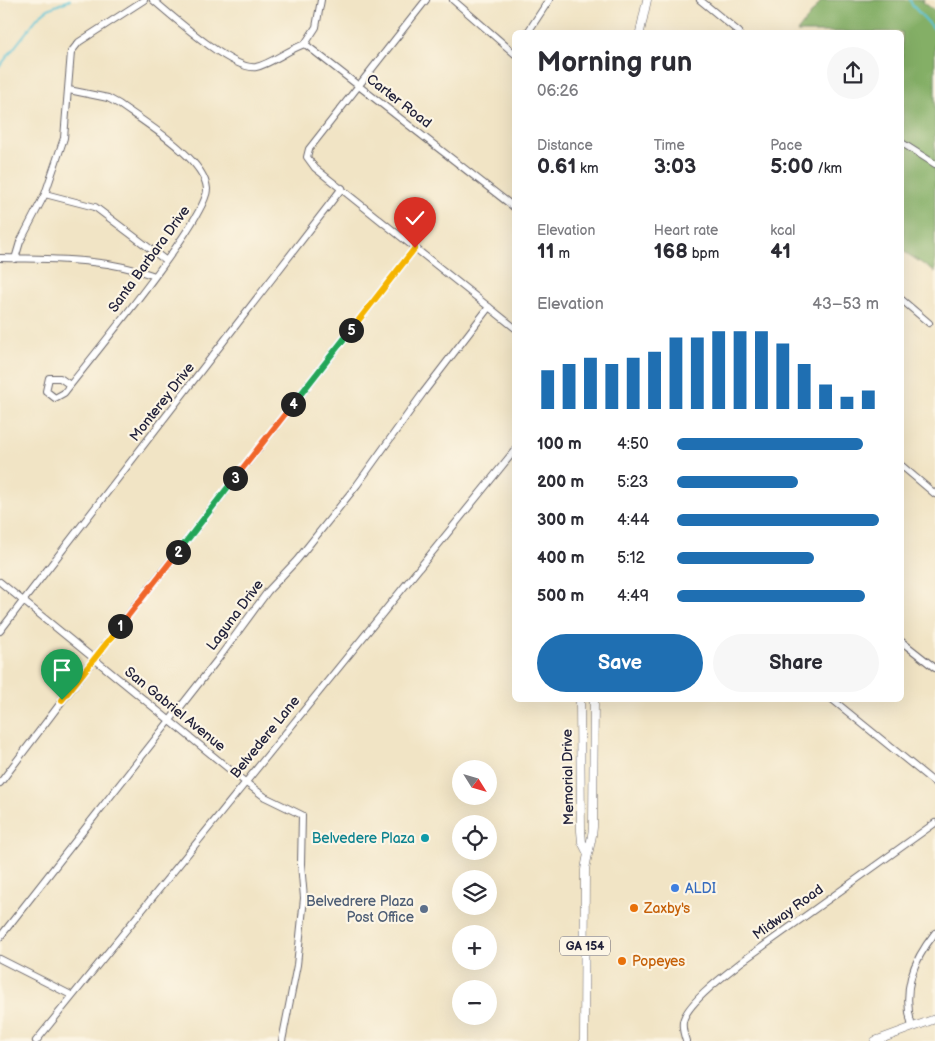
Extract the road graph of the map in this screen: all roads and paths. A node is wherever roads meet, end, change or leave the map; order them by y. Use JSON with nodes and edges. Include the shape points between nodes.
{"nodes":[{"id":1,"x":144,"y":0,"type":"edge"},
{"id":2,"x":153,"y":0,"type":"edge"},
{"id":3,"x":321,"y":0,"type":"edge"},
{"id":4,"x":426,"y":0,"type":"edge"},
{"id":5,"x":453,"y":0,"type":"edge"},
{"id":6,"x":549,"y":0,"type":"edge"},
{"id":7,"x":647,"y":0,"type":"edge"},
{"id":8,"x":700,"y":0,"type":"edge"},
{"id":9,"x":529,"y":30,"type":"edge"},
{"id":10,"x":640,"y":30,"type":"edge"},
{"id":11,"x":737,"y":30,"type":"edge"},
{"id":12,"x":306,"y":44,"type":"junction"},
{"id":13,"x":512,"y":51,"type":"edge"},
{"id":14,"x":359,"y":85,"type":"junction"},
{"id":15,"x":69,"y":90,"type":"junction"},
{"id":16,"x":904,"y":144,"type":"edge"},
{"id":17,"x":935,"y":164,"type":"edge"},
{"id":18,"x":342,"y":188,"type":"junction"},
{"id":19,"x":45,"y":194,"type":"junction"},
{"id":20,"x":512,"y":206,"type":"edge"},
{"id":21,"x":415,"y":248,"type":"junction"},
{"id":22,"x":0,"y":258,"type":"edge"},
{"id":23,"x":15,"y":259,"type":"junction"},
{"id":24,"x":165,"y":260,"type":"junction"},
{"id":25,"x":155,"y":276,"type":"junction"},
{"id":26,"x":904,"y":302,"type":"edge"},
{"id":27,"x":489,"y":307,"type":"junction"},
{"id":28,"x":929,"y":323,"type":"dead end"},
{"id":29,"x":512,"y":326,"type":"edge"},
{"id":30,"x":70,"y":385,"type":"dead end"},
{"id":31,"x":512,"y":454,"type":"edge"},
{"id":32,"x":904,"y":468,"type":"edge"},
{"id":33,"x":935,"y":494,"type":"edge"},
{"id":34,"x":0,"y":582,"type":"edge"},
{"id":35,"x":24,"y":600,"type":"junction"},
{"id":36,"x":0,"y":630,"type":"edge"},
{"id":37,"x":904,"y":644,"type":"edge"},
{"id":38,"x":94,"y":659,"type":"junction"},
{"id":39,"x":935,"y":668,"type":"edge"},
{"id":40,"x":580,"y":702,"type":"edge"},
{"id":41,"x":594,"y":702,"type":"edge"},
{"id":42,"x":835,"y":702,"type":"edge"},
{"id":43,"x":170,"y":721,"type":"junction"},
{"id":44,"x":0,"y":782,"type":"edge"},
{"id":45,"x":245,"y":782,"type":"junction"},
{"id":46,"x":935,"y":783,"type":"edge"},
{"id":47,"x":935,"y":823,"type":"edge"},
{"id":48,"x":587,"y":852,"type":"junction"},
{"id":49,"x":935,"y":933,"type":"edge"},
{"id":50,"x":0,"y":937,"type":"edge"},
{"id":51,"x":0,"y":959,"type":"edge"},
{"id":52,"x":71,"y":995,"type":"junction"},
{"id":53,"x":935,"y":1019,"type":"edge"},
{"id":54,"x":912,"y":1027,"type":"junction"},
{"id":55,"x":36,"y":1041,"type":"edge"},
{"id":56,"x":282,"y":1041,"type":"edge"},
{"id":57,"x":584,"y":1041,"type":"edge"},
{"id":58,"x":686,"y":1041,"type":"edge"},
{"id":59,"x":875,"y":1041,"type":"edge"}],
"edges":[{"from":1,"to":15,"type":"street","via":[[79,42],[72,52]]},
{"from":2,"to":12,"type":"street","via":[[205,42],[244,66],[256,67]]},
{"from":3,"to":12,"type":"street","via":[[316,27]]},
{"from":4,"to":14,"type":"street"},
{"from":5,"to":13,"type":"street"},
{"from":6,"to":9,"type":"street"},
{"from":7,"to":10,"type":"main road"},
{"from":8,"to":11,"type":"street"},
{"from":12,"to":14,"type":"street","name":"Carter Road"},
{"from":14,"to":18,"type":"street","via":[[309,148],[307,157],[315,168]]},
{"from":14,"to":20,"type":"street","name":"Carter Road"},
{"from":15,"to":19,"type":"street","via":[[64,138]]},
{"from":15,"to":24,"type":"street","name":"Santa Barbara Drive","via":[[108,98],[119,104],[183,152],[202,175],[207,189],[204,204],[189,230]]},
{"from":16,"to":17,"type":"street"},
{"from":18,"to":21,"type":"street"},
{"from":18,"to":35,"type":"street","name":"Monterey Drive"},
{"from":19,"to":23,"type":"street","via":[[20,242]]},
{"from":19,"to":24,"type":"street","via":[[95,208]]},
{"from":21,"to":27,"type":"street"},
{"from":21,"to":38,"type":"street"},
{"from":22,"to":23,"type":"street"},
{"from":23,"to":25,"type":"street","via":[[99,262],[135,268]]},
{"from":24,"to":25,"type":"street","name":"Santa Barbara Drive"},
{"from":25,"to":30,"type":"street","name":"Santa Barbara Drive"},
{"from":26,"to":28,"type":"street"},
{"from":27,"to":29,"type":"street"},
{"from":27,"to":43,"type":"street","name":"Laguna Drive","via":[[357,485],[268,591]]},
{"from":31,"to":45,"type":"street","name":"Belvedere Lane"},
{"from":32,"to":33,"type":"street"},
{"from":34,"to":35,"type":"street","name":"San Gabriel Avenue"},
{"from":35,"to":36,"type":"street","name":"Monterey Drive"},
{"from":35,"to":38,"type":"street","name":"San Gabriel Avenue"},
{"from":37,"to":39,"type":"street"},
{"from":38,"to":43,"type":"street","name":"San Gabriel Avenue"},
{"from":38,"to":44,"type":"street"},
{"from":40,"to":48,"type":"main road","name":"Memorial Drive","number":"GA 154","via":[[581,831]]},
{"from":41,"to":48,"type":"main road","name":"Memorial Drive","number":"GA 154","via":[[593,827]]},
{"from":42,"to":46,"type":"street"},
{"from":43,"to":45,"type":"street","name":"San Gabriel Avenue"},
{"from":43,"to":50,"type":"street","name":"Laguna Drive"},
{"from":45,"to":52,"type":"street","name":"Belvedere Lane"},
{"from":45,"to":56,"type":"street","name":"San Gabriel Avenue","via":[[265,797],[302,815],[304,898],[297,965]]},
{"from":47,"to":58,"type":"street","name":"Midway Road","via":[[718,982],[685,1016],[683,1033]]},
{"from":48,"to":57,"type":"main road","name":"Memorial Drive","number":"GA 154"},
{"from":49,"to":54,"type":"street","via":[[912,967],[909,1002]]},
{"from":51,"to":52,"type":"street"},
{"from":52,"to":55,"type":"street","name":"Belvedere Lane"},
{"from":53,"to":54,"type":"main road"},
{"from":54,"to":59,"type":"main road"}]}
